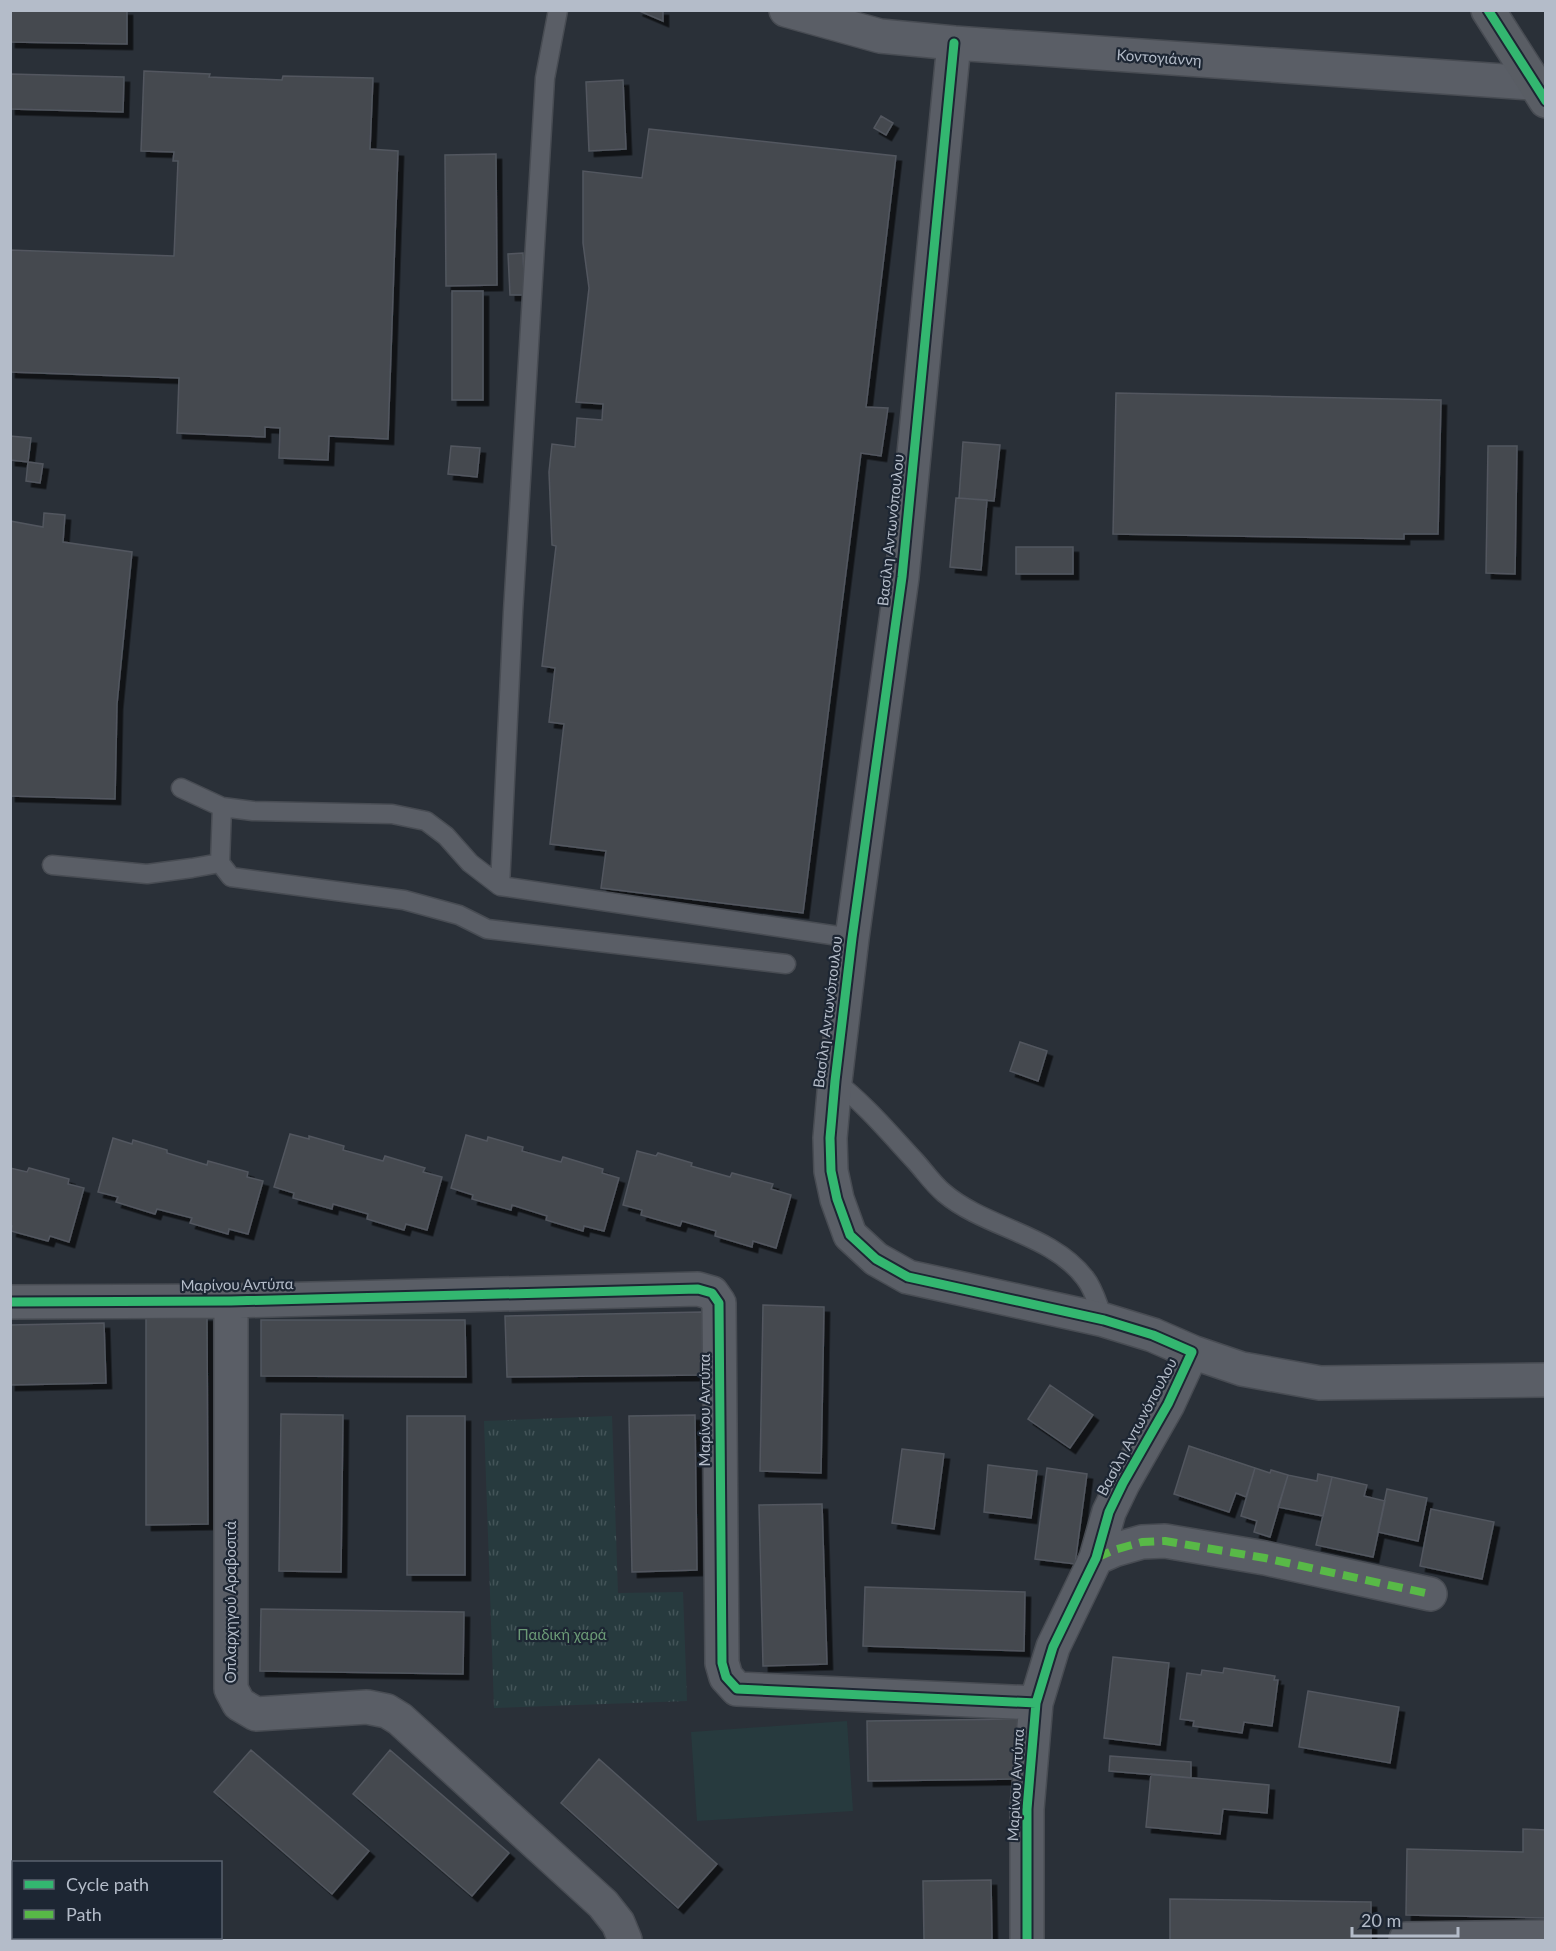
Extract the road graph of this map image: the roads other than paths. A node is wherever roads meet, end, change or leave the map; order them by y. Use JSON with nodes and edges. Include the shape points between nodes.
{"nodes":[{"id":1,"x":558,"y":10,"type":"edge"},
{"id":2,"x":786,"y":10,"type":"edge"},
{"id":3,"x":1488,"y":10,"type":"edge"},
{"id":4,"x":954,"y":43,"type":"junction"},
{"id":5,"x":1542,"y":90,"type":"edge"},
{"id":6,"x":181,"y":789,"type":"dead end"},
{"id":7,"x":222,"y":807,"type":"junction"},
{"id":8,"x":220,"y":863,"type":"junction"},
{"id":9,"x":52,"y":865,"type":"dead end"},
{"id":10,"x":500,"y":886,"type":"junction"},
{"id":11,"x":852,"y":938,"type":"junction"},
{"id":12,"x":786,"y":964,"type":"dead end"},
{"id":13,"x":835,"y":1081,"type":"junction"},
{"id":14,"x":231,"y":1301,"type":"junction"},
{"id":15,"x":10,"y":1302,"type":"edge"},
{"id":16,"x":1104,"y":1320,"type":"junction"},
{"id":17,"x":1192,"y":1352,"type":"junction"},
{"id":18,"x":1545,"y":1380,"type":"edge"},
{"id":19,"x":1096,"y":1558,"type":"junction"},
{"id":20,"x":1430,"y":1594,"type":"dead end"},
{"id":21,"x":1036,"y":1703,"type":"junction"},
{"id":22,"x":1545,"y":1937,"type":"edge"},
{"id":23,"x":1406,"y":1939,"type":"dead end"},
{"id":24,"x":625,"y":1941,"type":"edge"},
{"id":25,"x":1027,"y":1941,"type":"edge"}],
"edges":[{"from":1,"to":10,"type":"lane","via":[[545,78]]},
{"from":2,"to":4,"type":"street","name":"Κοντογιάννη","via":[[880,36]]},
{"from":3,"to":5,"type":"main road"},
{"from":4,"to":5,"type":"street","name":"Κοντογιάννη"},
{"from":4,"to":11,"type":"street","name":"Βασίλη Αντωνόπουλου","via":[[902,577]]},
{"from":6,"to":7,"type":"lane"},
{"from":7,"to":8,"type":"lane"},
{"from":7,"to":10,"type":"lane","via":[[253,812],[392,814],[426,821]]},
{"from":8,"to":9,"type":"lane","via":[[147,873]]},
{"from":8,"to":12,"type":"lane","via":[[231,877],[404,900],[459,915],[487,929]]},
{"from":10,"to":11,"type":"lane"},
{"from":11,"to":13,"type":"street","name":"Βασίλη Αντωνόπουλου"},
{"from":13,"to":16,"type":"lane","via":[[943,1192],[967,1210],[1049,1248],[1072,1264],[1086,1279]]},
{"from":13,"to":16,"type":"street","name":"Βασίλη Αντωνόπουλου","via":[[830,1138],[837,1199],[850,1234],[876,1259],[908,1277]]},
{"from":14,"to":15,"type":"street","name":"Μαρίνου Αντύπα"},
{"from":14,"to":21,"type":"street","name":"Μαρίνου Αντύπα","via":[[698,1289],[712,1293],[719,1303],[722,1663],[726,1677],[738,1689]]},
{"from":14,"to":24,"type":"street","name":"Οπλαρχηγού Αραβοσιτά","via":[[231,1689],[239,1704],[256,1714],[367,1707],[387,1710],[603,1904],[618,1923]]},
{"from":16,"to":17,"type":"street","name":"Βασίλη Αντωνόπουλου"},
{"from":17,"to":18,"type":"street","via":[[1242,1369],[1320,1383]]},
{"from":17,"to":19,"type":"street","name":"Βασίλη Αντωνόπουλου","via":[[1109,1512]]},
{"from":19,"to":20,"type":"street","via":[[1142,1542],[1165,1541]]},
{"from":19,"to":21,"type":"street","name":"Βασίλη Αντωνόπουλου","via":[[1053,1647]]},
{"from":21,"to":25,"type":"street","name":"Μαρίνου Αντύπα","via":[[1027,1809]]},
{"from":22,"to":23,"type":"street"}]}
